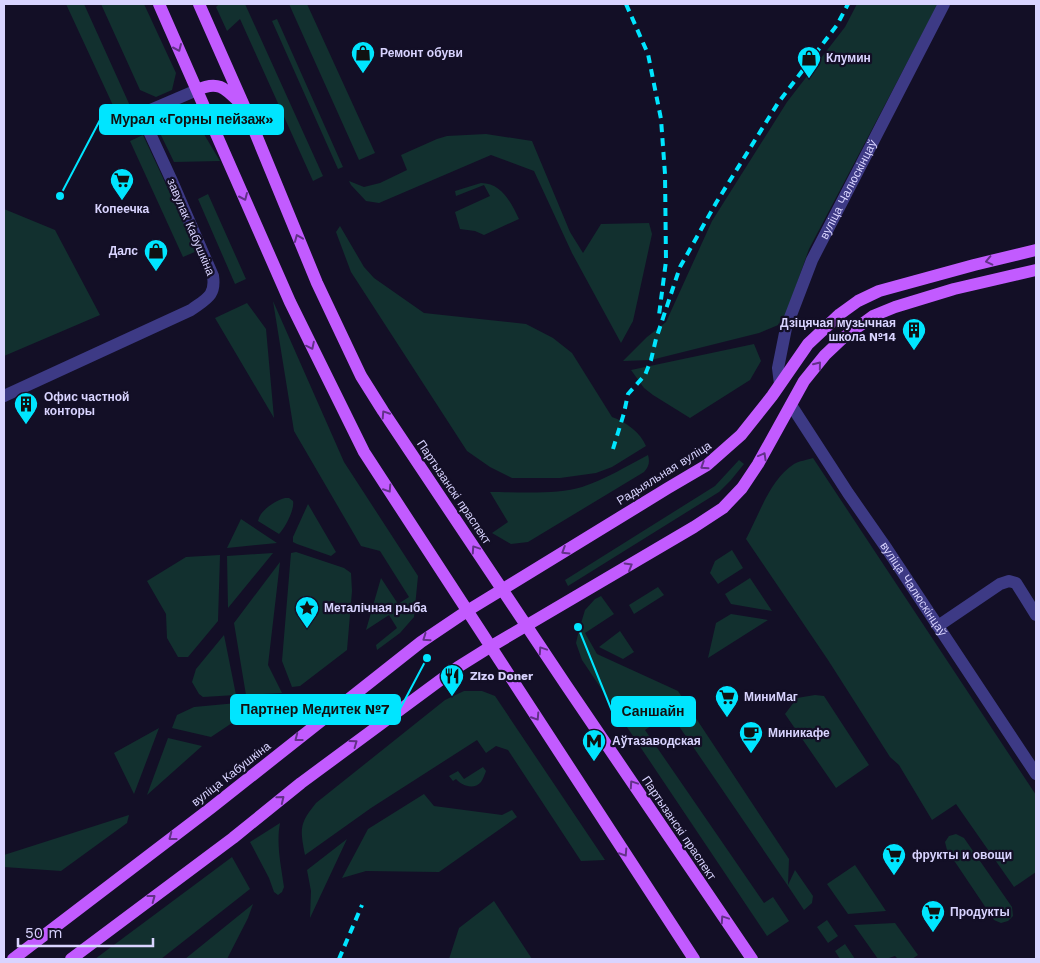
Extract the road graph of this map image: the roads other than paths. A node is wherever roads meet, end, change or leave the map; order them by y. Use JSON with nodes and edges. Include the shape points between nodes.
{"nodes":[{"id":1,"x":158,"y":4,"type":"edge"},
{"id":2,"x":199,"y":4,"type":"edge"},
{"id":3,"x":944,"y":4,"type":"edge"},
{"id":4,"x":197,"y":90,"type":"junction"},
{"id":5,"x":245,"y":108,"type":"junction"},
{"id":6,"x":1036,"y":250,"type":"edge"},
{"id":7,"x":1036,"y":270,"type":"edge"},
{"id":8,"x":780,"y":384,"type":"junction"},
{"id":9,"x":4,"y":396,"type":"edge"},
{"id":10,"x":791,"y":405,"type":"junction"},
{"id":11,"x":502,"y":590,"type":"junction"},
{"id":12,"x":467,"y":611,"type":"junction"},
{"id":13,"x":1036,"y":614,"type":"edge"},
{"id":14,"x":526,"y":625,"type":"junction"},
{"id":15,"x":938,"y":626,"type":"junction"},
{"id":16,"x":490,"y":647,"type":"junction"},
{"id":17,"x":1036,"y":774,"type":"edge"},
{"id":18,"x":13,"y":959,"type":"edge"},
{"id":19,"x":71,"y":959,"type":"edge"},
{"id":20,"x":694,"y":959,"type":"edge"},
{"id":21,"x":752,"y":959,"type":"edge"}],
"edges":[{"from":1,"to":4,"type":"main road","one_way":true},
{"from":2,"to":5,"type":"main road","name":"Партызанскі праспект"},
{"from":3,"to":8,"type":"street","name":"вуліца Чалюскінцаў","via":[[812,260],[786,328],[778,368]]},
{"from":4,"to":5,"type":"main road","via":[[219,85]]},
{"from":4,"to":9,"type":"street","name":"завулак Кабушкіна","via":[[142,114],[213,276],[215,286],[209,297],[191,310]]},
{"from":4,"to":12,"type":"main road","one_way":true,"via":[[290,302],[364,452]]},
{"from":11,"to":5,"type":"main road","name":"Партызанскі праспект","one_way":true,"via":[[361,376],[317,283]]},
{"from":6,"to":8,"type":"main road","name":"Радыяльная вуліца","one_way":true,"via":[[879,291],[858,301],[808,344]]},
{"from":10,"to":7,"type":"main road","one_way":true,"via":[[804,381],[825,355],[873,316],[954,289]]},
{"from":8,"to":11,"type":"main road","name":"Радыяльная вуліца","one_way":true,"via":[[741,435],[707,465]]},
{"from":14,"to":10,"type":"main road","one_way":true,"via":[[723,508],[753,472]]},
{"from":10,"to":15,"type":"street","name":"вуліца Чалюскінцаў"},
{"from":11,"to":12,"type":"main road","name":"Радыяльная вуліца"},
{"from":11,"to":14,"type":"main road","name":"Партызанскі праспект"},
{"from":12,"to":16,"type":"main road"},
{"from":12,"to":18,"type":"main road","name":"вуліца Кабушкіна","one_way":true,"via":[[421,642]]},
{"from":13,"to":15,"type":"street","via":[[1016,583],[1009,581]]},
{"from":14,"to":16,"type":"main road"},
{"from":21,"to":14,"type":"main road","name":"Партызанскі праспект","one_way":true},
{"from":15,"to":17,"type":"street","name":"вуліца Чалюскінцаў"},
{"from":19,"to":16,"type":"main road","one_way":true,"via":[[309,777]]},
{"from":16,"to":20,"type":"main road","one_way":true}]}
